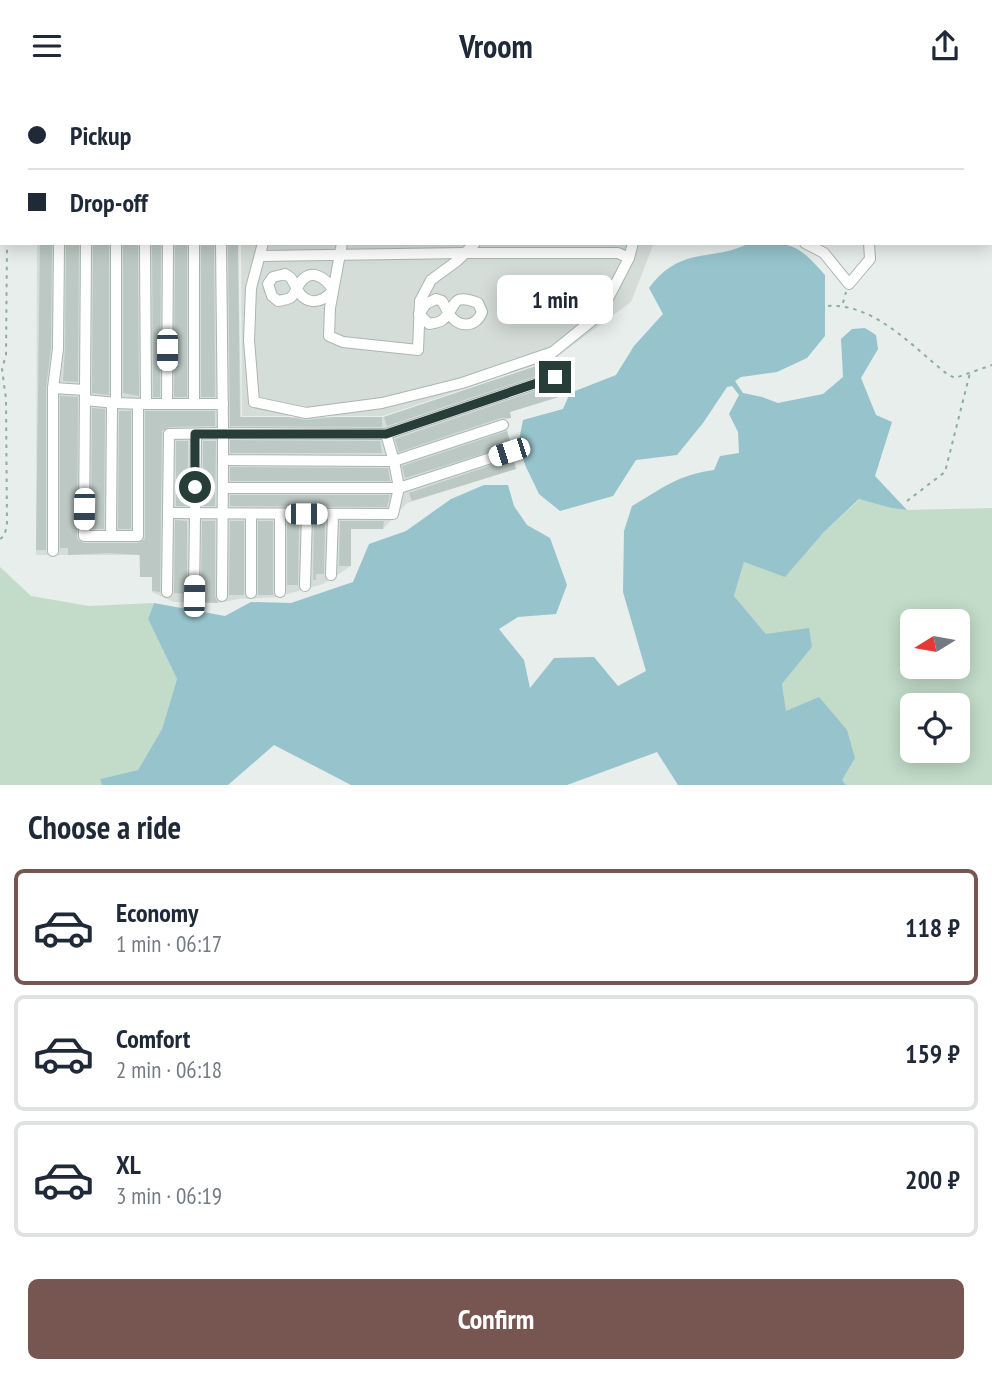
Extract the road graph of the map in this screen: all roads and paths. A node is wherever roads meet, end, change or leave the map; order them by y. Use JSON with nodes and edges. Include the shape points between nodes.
{"nodes":[{"id":1,"x":6,"y":245,"type":"edge"},
{"id":2,"x":59,"y":245,"type":"edge"},
{"id":3,"x":86,"y":245,"type":"edge"},
{"id":4,"x":116,"y":245,"type":"edge"},
{"id":5,"x":145,"y":245,"type":"edge"},
{"id":6,"x":168,"y":245,"type":"edge"},
{"id":7,"x":194,"y":245,"type":"edge"},
{"id":8,"x":221,"y":245,"type":"edge"},
{"id":9,"x":263,"y":245,"type":"edge"},
{"id":10,"x":342,"y":245,"type":"edge"},
{"id":11,"x":473,"y":245,"type":"edge"},
{"id":12,"x":632,"y":245,"type":"edge"},
{"id":13,"x":808,"y":245,"type":"edge"},
{"id":14,"x":869,"y":245,"type":"edge"},
{"id":15,"x":465,"y":253,"type":"junction"},
{"id":16,"x":340,"y":255,"type":"junction"},
{"id":17,"x":260,"y":256,"type":"junction"},
{"id":18,"x":629,"y":258,"type":"junction"},
{"id":19,"x":849,"y":284,"type":"junction"},
{"id":20,"x":333,"y":290,"type":"junction"},
{"id":21,"x":843,"y":305,"type":"junction"},
{"id":22,"x":828,"y":306,"type":"dead end"},
{"id":23,"x":419,"y":314,"type":"junction"},
{"id":24,"x":992,"y":365,"type":"edge"},
{"id":25,"x":970,"y":372,"type":"junction"},
{"id":26,"x":555,"y":377,"type":"dead end"},
{"id":27,"x":53,"y":388,"type":"junction"},
{"id":28,"x":85,"y":395,"type":"junction"},
{"id":29,"x":114,"y":403,"type":"junction"},
{"id":30,"x":142,"y":404,"type":"junction"},
{"id":31,"x":167,"y":404,"type":"junction"},
{"id":32,"x":194,"y":404,"type":"junction"},
{"id":33,"x":223,"y":404,"type":"junction"},
{"id":34,"x":503,"y":425,"type":"dead end"},
{"id":35,"x":223,"y":433,"type":"junction"},
{"id":36,"x":195,"y":434,"type":"junction"},
{"id":37,"x":386,"y":434,"type":"junction"},
{"id":38,"x":509,"y":452,"type":"dead end"},
{"id":39,"x":223,"y":460,"type":"junction"},
{"id":40,"x":394,"y":460,"type":"junction"},
{"id":41,"x":223,"y":488,"type":"junction"},
{"id":42,"x":399,"y":488,"type":"junction"},
{"id":43,"x":907,"y":501,"type":"dead end"},
{"id":44,"x":168,"y":513,"type":"junction"},
{"id":45,"x":195,"y":513,"type":"junction"},
{"id":46,"x":223,"y":513,"type":"junction"},
{"id":47,"x":251,"y":514,"type":"junction"},
{"id":48,"x":280,"y":514,"type":"junction"},
{"id":49,"x":306,"y":514,"type":"junction"},
{"id":50,"x":333,"y":515,"type":"junction"},
{"id":51,"x":111,"y":536,"type":"junction"},
{"id":52,"x":0,"y":539,"type":"edge"},
{"id":53,"x":53,"y":551,"type":"dead end"},
{"id":54,"x":331,"y":575,"type":"dead end"},
{"id":55,"x":305,"y":586,"type":"dead end"},
{"id":56,"x":167,"y":592,"type":"dead end"},
{"id":57,"x":280,"y":592,"type":"dead end"},
{"id":58,"x":251,"y":593,"type":"dead end"},
{"id":59,"x":194,"y":596,"type":"dead end"},
{"id":60,"x":222,"y":596,"type":"dead end"}],
"edges":[{"from":1,"to":52,"type":"path","via":[[6,355],[2,369],[7,526]]},
{"from":2,"to":27,"type":"lane"},
{"from":3,"to":28,"type":"lane"},
{"from":4,"to":29,"type":"lane"},
{"from":5,"to":30,"type":"lane"},
{"from":6,"to":31,"type":"lane"},
{"from":7,"to":32,"type":"lane"},
{"from":8,"to":33,"type":"lane"},
{"from":9,"to":17,"type":"lane"},
{"from":10,"to":16,"type":"lane"},
{"from":11,"to":15,"type":"lane"},
{"from":12,"to":18,"type":"lane"},
{"from":13,"to":19,"type":"lane","via":[[824,254]]},
{"from":14,"to":19,"type":"lane","via":[[870,259]]},
{"from":15,"to":16,"type":"lane"},
{"from":15,"to":18,"type":"lane","via":[[618,253]]},
{"from":15,"to":23,"type":"lane","via":[[431,280]]},
{"from":16,"to":17,"type":"lane"},
{"from":16,"to":20,"type":"lane"},
{"from":17,"to":18,"type":"lane","via":[[251,288],[254,402],[306,413],[382,403],[462,383],[553,352],[600,314]]},
{"from":19,"to":21,"type":"path"},
{"from":20,"to":20,"type":"lane","via":[[318,302],[301,297],[297,289],[305,277],[314,275],[327,280]]},
{"from":20,"to":23,"type":"lane","via":[[329,336],[343,342],[418,350]]},
{"from":21,"to":22,"type":"path"},
{"from":21,"to":25,"type":"path","via":[[877,319],[947,374],[956,377]]},
{"from":23,"to":23,"type":"lane","via":[[429,324],[441,321],[448,312],[436,299]]},
{"from":24,"to":25,"type":"path"},
{"from":25,"to":43,"type":"path","via":[[945,472]]},
{"from":26,"to":37,"type":"lane"},
{"from":27,"to":28,"type":"lane"},
{"from":27,"to":53,"type":"lane"},
{"from":28,"to":29,"type":"lane"},
{"from":28,"to":51,"type":"lane","via":[[84,536]]},
{"from":29,"to":30,"type":"lane"},
{"from":29,"to":51,"type":"lane"},
{"from":30,"to":31,"type":"lane"},
{"from":30,"to":51,"type":"lane","via":[[138,537]]},
{"from":31,"to":32,"type":"lane"},
{"from":32,"to":33,"type":"lane"},
{"from":33,"to":35,"type":"lane"},
{"from":34,"to":40,"type":"lane"},
{"from":35,"to":36,"type":"lane"},
{"from":35,"to":37,"type":"lane"},
{"from":35,"to":39,"type":"lane"},
{"from":36,"to":44,"type":"lane","via":[[169,434]]},
{"from":36,"to":45,"type":"lane"},
{"from":37,"to":40,"type":"lane"},
{"from":38,"to":42,"type":"lane"},
{"from":39,"to":40,"type":"lane"},
{"from":39,"to":41,"type":"lane"},
{"from":40,"to":42,"type":"lane"},
{"from":41,"to":42,"type":"lane"},
{"from":41,"to":46,"type":"lane"},
{"from":42,"to":50,"type":"lane","via":[[393,514]]},
{"from":44,"to":45,"type":"lane"},
{"from":44,"to":56,"type":"lane"},
{"from":45,"to":46,"type":"lane"},
{"from":45,"to":59,"type":"lane"},
{"from":46,"to":47,"type":"lane"},
{"from":46,"to":60,"type":"lane"},
{"from":47,"to":48,"type":"lane"},
{"from":47,"to":58,"type":"lane"},
{"from":48,"to":49,"type":"lane"},
{"from":48,"to":57,"type":"lane"},
{"from":49,"to":50,"type":"lane"},
{"from":49,"to":55,"type":"lane"},
{"from":50,"to":54,"type":"lane"}]}
